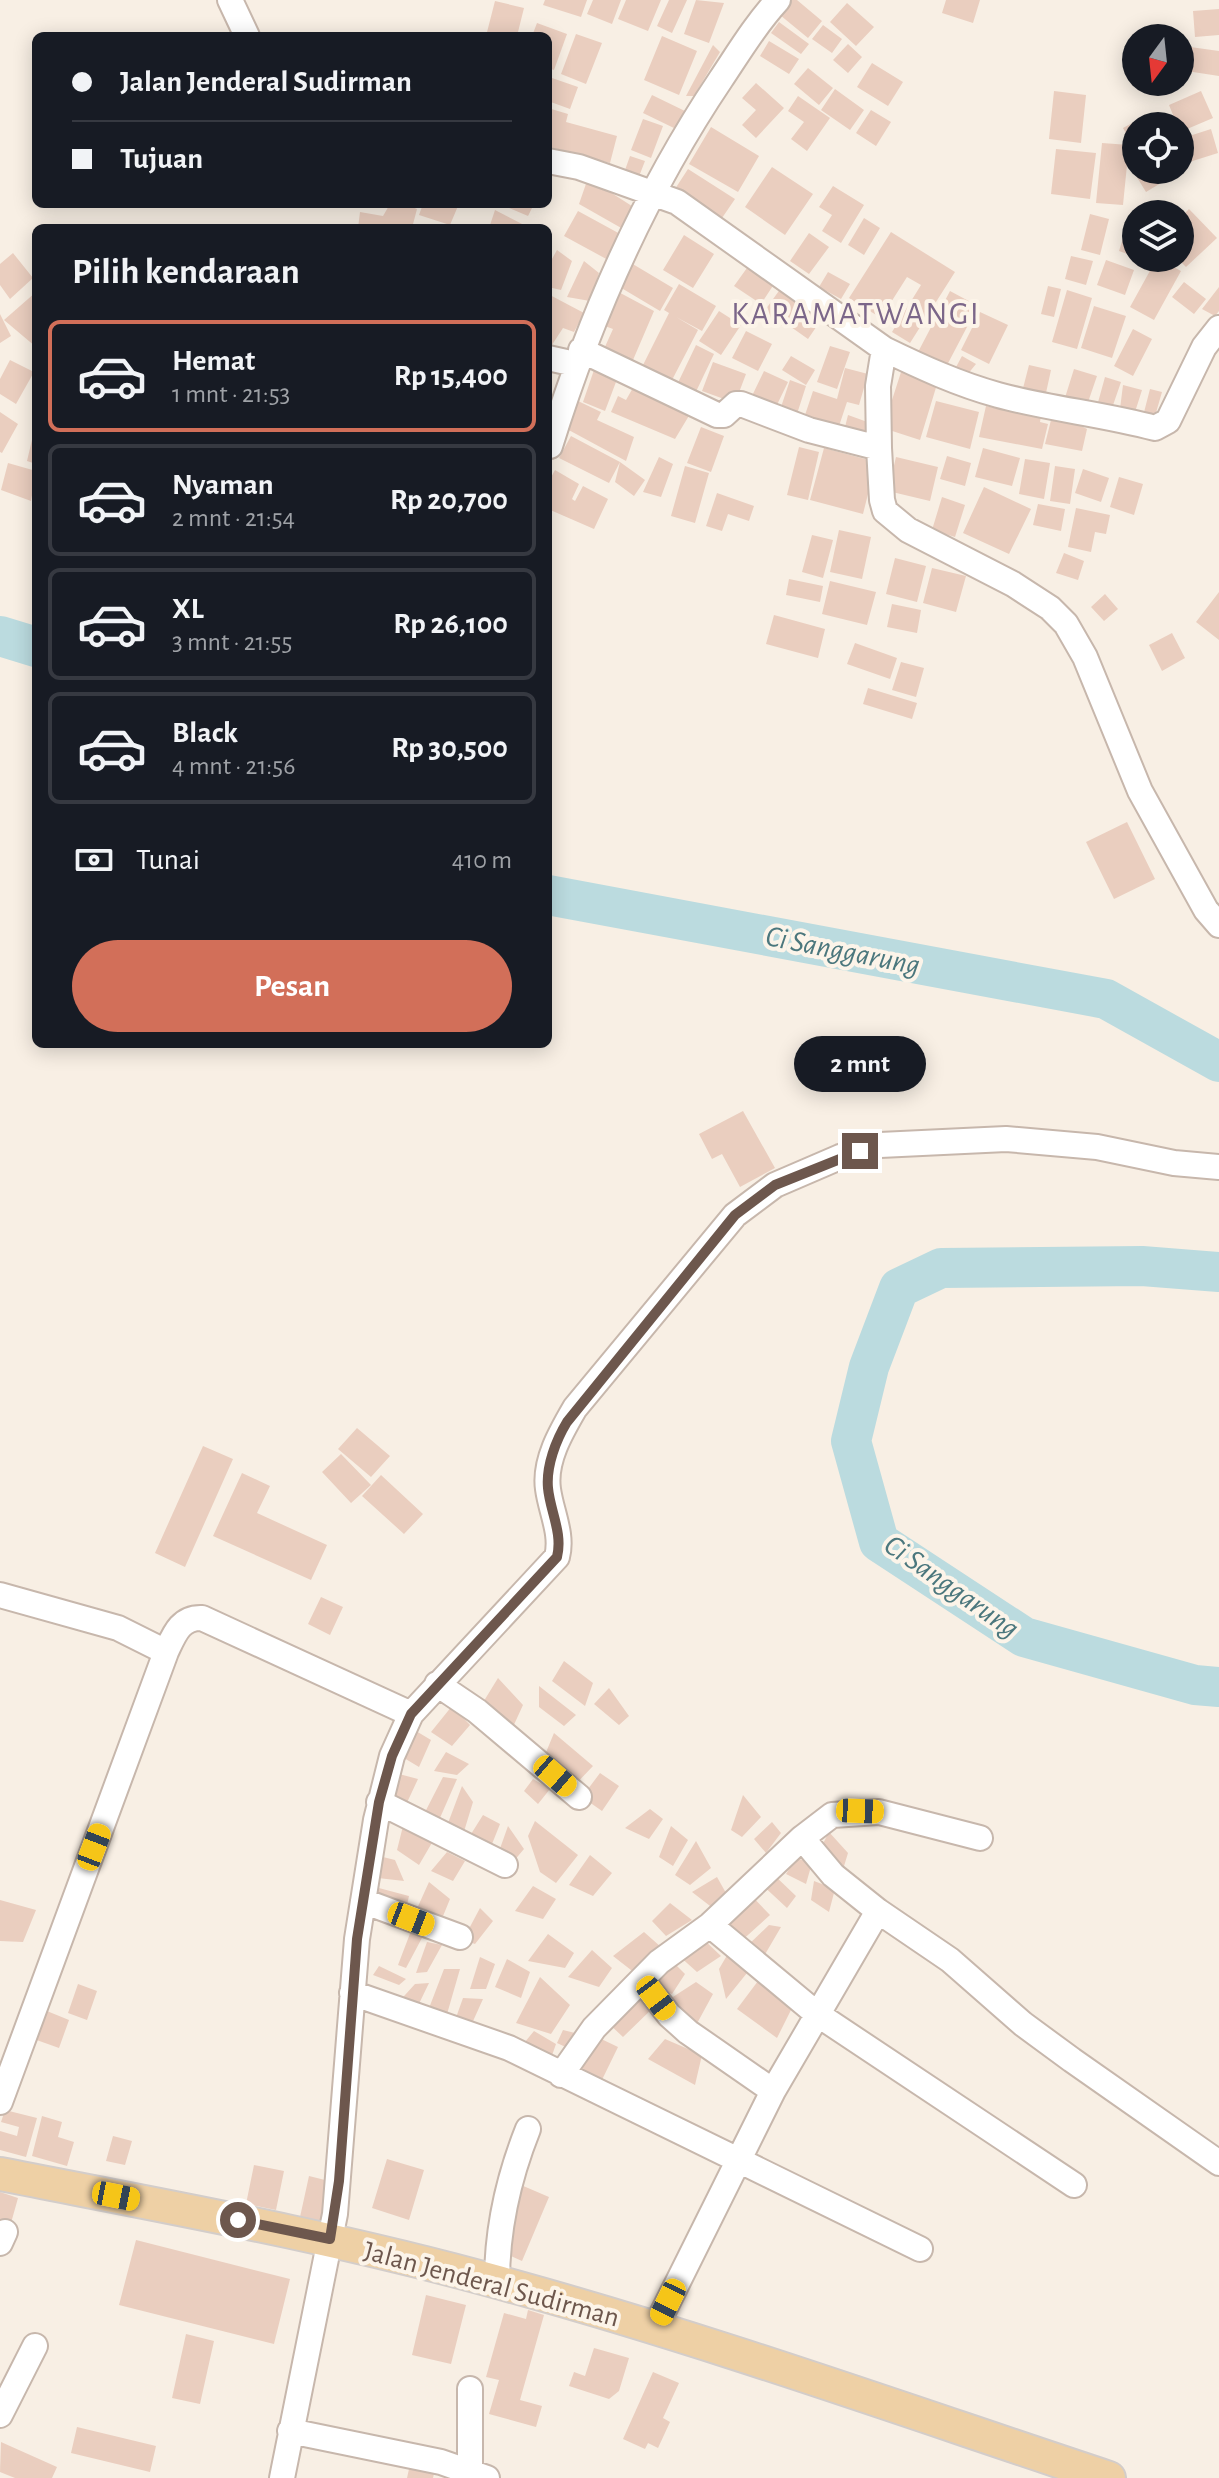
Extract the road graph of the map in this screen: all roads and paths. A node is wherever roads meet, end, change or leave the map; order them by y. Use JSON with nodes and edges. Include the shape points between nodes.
{"nodes":[{"id":1,"x":230,"y":0,"type":"edge"},
{"id":2,"x":778,"y":0,"type":"edge"},
{"id":3,"x":245,"y":32,"type":"edge"},
{"id":4,"x":552,"y":162,"type":"edge"},
{"id":5,"x":652,"y":192,"type":"junction"},
{"id":6,"x":1219,"y":328,"type":"edge"},
{"id":7,"x":884,"y":349,"type":"junction"},
{"id":8,"x":578,"y":357,"type":"junction"},
{"id":9,"x":552,"y":358,"type":"edge"},
{"id":10,"x":552,"y":440,"type":"edge"},
{"id":11,"x":879,"y":448,"type":"junction"},
{"id":12,"x":1219,"y":925,"type":"edge"},
{"id":13,"x":1219,"y":1167,"type":"edge"},
{"id":14,"x":0,"y":1595,"type":"edge"},
{"id":15,"x":166,"y":1652,"type":"junction"},
{"id":16,"x":437,"y":1684,"type":"junction"},
{"id":17,"x":411,"y":1714,"type":"junction"},
{"id":18,"x":579,"y":1797,"type":"dead end"},
{"id":19,"x":379,"y":1802,"type":"junction"},
{"id":20,"x":802,"y":1838,"type":"junction"},
{"id":21,"x":980,"y":1838,"type":"dead end"},
{"id":22,"x":505,"y":1865,"type":"dead end"},
{"id":23,"x":363,"y":1901,"type":"junction"},
{"id":24,"x":878,"y":1911,"type":"junction"},
{"id":25,"x":710,"y":1925,"type":"junction"},
{"id":26,"x":460,"y":1937,"type":"dead end"},
{"id":27,"x":642,"y":1980,"type":"junction"},
{"id":28,"x":352,"y":1993,"type":"junction"},
{"id":29,"x":817,"y":2014,"type":"junction"},
{"id":30,"x":556,"y":2072,"type":"junction"},
{"id":31,"x":773,"y":2091,"type":"junction"},
{"id":32,"x":0,"y":2102,"type":"edge"},
{"id":33,"x":528,"y":2129,"type":"dead end"},
{"id":34,"x":740,"y":2159,"type":"junction"},
{"id":35,"x":1219,"y":2163,"type":"edge"},
{"id":36,"x":0,"y":2174,"type":"edge"},
{"id":37,"x":1074,"y":2185,"type":"dead end"},
{"id":38,"x":330,"y":2239,"type":"junction"},
{"id":39,"x":920,"y":2249,"type":"dead end"},
{"id":40,"x":484,"y":2279,"type":"junction"},
{"id":41,"x":655,"y":2328,"type":"junction"},
{"id":42,"x":35,"y":2346,"type":"dead end"},
{"id":43,"x":470,"y":2389,"type":"dead end"},
{"id":44,"x":0,"y":2415,"type":"edge"},
{"id":45,"x":290,"y":2431,"type":"junction"},
{"id":46,"x":464,"y":2470,"type":"edge"},
{"id":47,"x":282,"y":2478,"type":"edge"},
{"id":48,"x":1109,"y":2478,"type":"edge"}],
"edges":[{"from":1,"to":3,"type":"street"},
{"from":2,"to":5,"type":"street","via":[[762,16]]},
{"from":4,"to":5,"type":"street"},
{"from":5,"to":7,"type":"street","via":[[728,236]]},
{"from":5,"to":8,"type":"street"},
{"from":6,"to":7,"type":"street","via":[[1204,347],[1168,421],[1155,428],[1001,396]]},
{"from":7,"to":11,"type":"street","via":[[878,386]]},
{"from":8,"to":9,"type":"street"},
{"from":8,"to":10,"type":"street"},
{"from":8,"to":11,"type":"street","via":[[717,415],[741,404],[809,430]]},
{"from":11,"to":12,"type":"street","via":[[882,500],[895,521],[1013,584],[1066,624],[1085,657],[1140,791]]},
{"from":13,"to":16,"type":"street","via":[[1097,1147],[907,1142],[840,1157],[757,1196],[718,1233],[575,1408],[559,1436],[548,1476],[558,1528],[557,1557]]},
{"from":14,"to":15,"type":"street","via":[[118,1628]]},
{"from":15,"to":17,"type":"street","via":[[182,1623],[202,1618]]},
{"from":15,"to":32,"type":"street"},
{"from":16,"to":17,"type":"street"},
{"from":16,"to":18,"type":"street"},
{"from":17,"to":19,"type":"street"},
{"from":19,"to":22,"type":"street"},
{"from":19,"to":23,"type":"street"},
{"from":20,"to":21,"type":"street","via":[[832,1815],[860,1811]]},
{"from":20,"to":24,"type":"street","via":[[833,1875]]},
{"from":20,"to":25,"type":"street"},
{"from":23,"to":26,"type":"street"},
{"from":23,"to":28,"type":"street"},
{"from":24,"to":29,"type":"street"},
{"from":24,"to":35,"type":"street","via":[[950,1960],[1059,2051]]},
{"from":25,"to":27,"type":"street"},
{"from":25,"to":29,"type":"street"},
{"from":27,"to":30,"type":"street"},
{"from":27,"to":31,"type":"street","via":[[688,2032]]},
{"from":28,"to":30,"type":"street","via":[[468,2032]]},
{"from":28,"to":38,"type":"street"},
{"from":29,"to":31,"type":"street"},
{"from":29,"to":37,"type":"street"},
{"from":30,"to":34,"type":"street"},
{"from":31,"to":34,"type":"street"},
{"from":33,"to":40,"type":"street"},
{"from":34,"to":39,"type":"street"},
{"from":34,"to":41,"type":"street"},
{"from":36,"to":38,"type":"main road","name":"Jalan Jenderal Sudirman"},
{"from":38,"to":40,"type":"main road","name":"Jalan Jenderal Sudirman"},
{"from":38,"to":45,"type":"street"},
{"from":40,"to":41,"type":"main road","name":"Jalan Jenderal Sudirman"},
{"from":41,"to":48,"type":"main road","name":"Jalan Jenderal Sudirman"},
{"from":42,"to":44,"type":"street"},
{"from":43,"to":46,"type":"street"},
{"from":45,"to":46,"type":"street"},
{"from":45,"to":47,"type":"street"}]}
